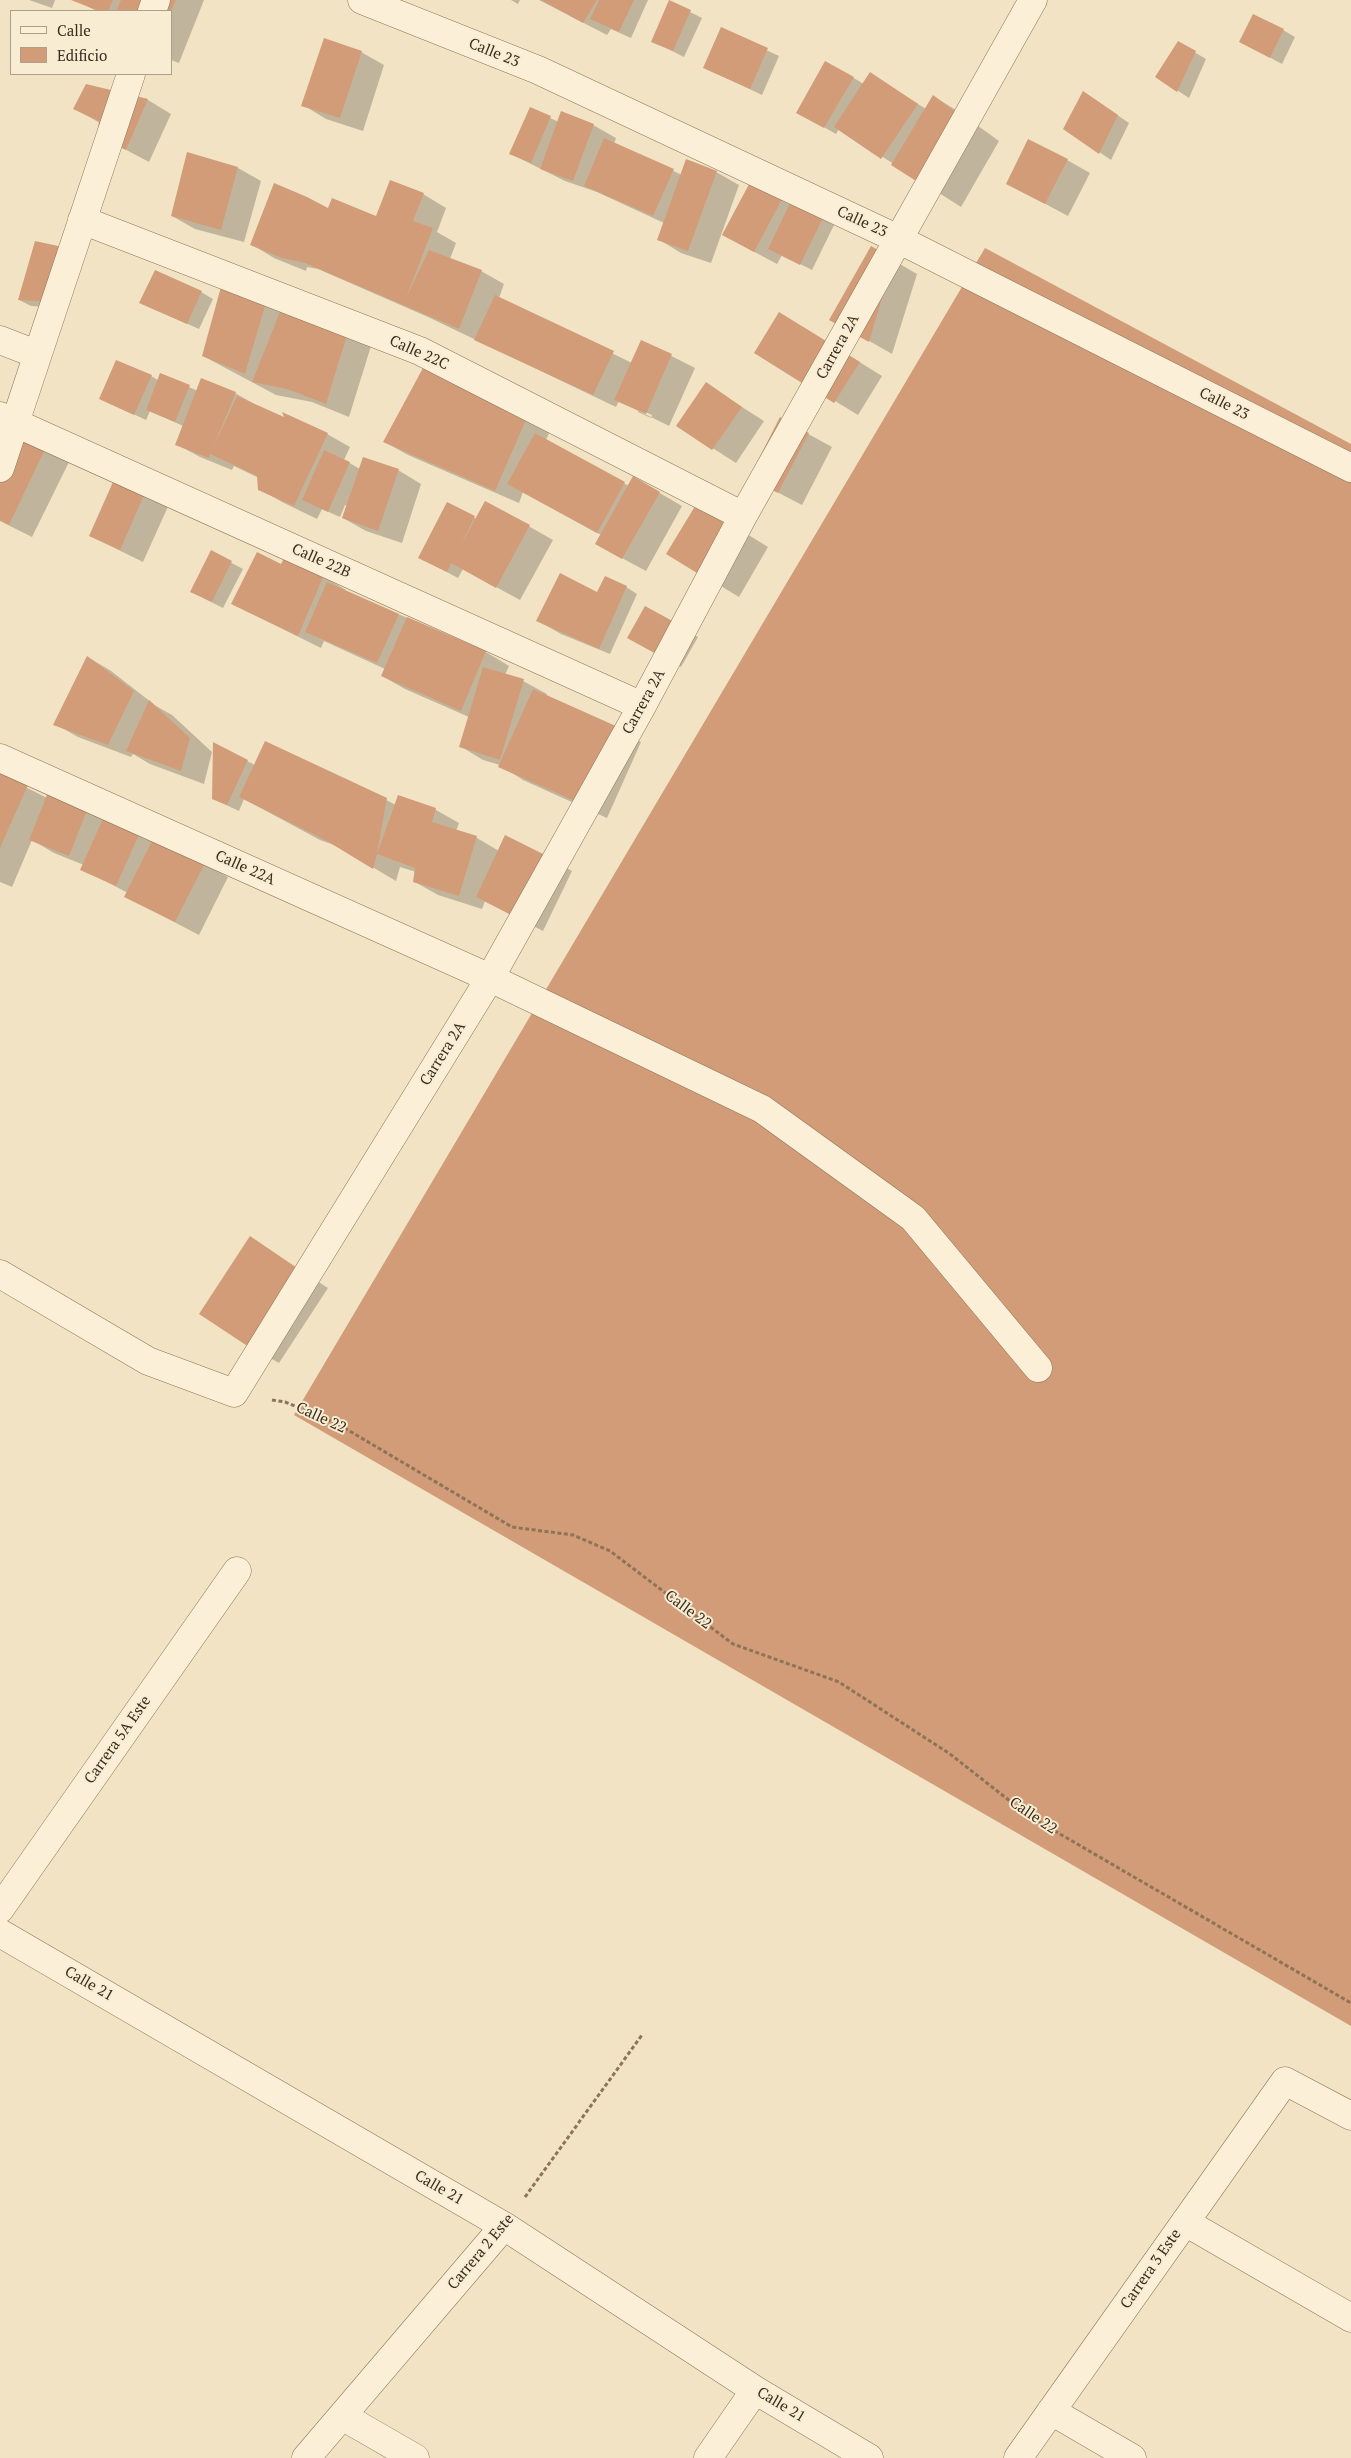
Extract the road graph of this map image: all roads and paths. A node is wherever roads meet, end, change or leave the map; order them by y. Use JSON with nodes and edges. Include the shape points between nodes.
{"nodes":[{"id":1,"x":362,"y":0,"type":"edge"},
{"id":2,"x":1033,"y":0,"type":"edge"},
{"id":3,"x":131,"y":75,"type":"edge"},
{"id":4,"x":82,"y":220,"type":"junction"},
{"id":5,"x":898,"y":239,"type":"junction"},
{"id":6,"x":0,"y":340,"type":"edge"},
{"id":7,"x":36,"y":354,"type":"junction"},
{"id":8,"x":7,"y":419,"type":"edge"},
{"id":9,"x":0,"y":468,"type":"edge"},
{"id":10,"x":1351,"y":468,"type":"edge"},
{"id":11,"x":743,"y":516,"type":"junction"},
{"id":12,"x":642,"y":706,"type":"junction"},
{"id":13,"x":0,"y":758,"type":"edge"},
{"id":14,"x":490,"y":978,"type":"junction"},
{"id":15,"x":0,"y":1274,"type":"edge"},
{"id":16,"x":1038,"y":1368,"type":"dead end"},
{"id":17,"x":234,"y":1392,"type":"junction"},
{"id":18,"x":237,"y":1571,"type":"dead end"},
{"id":19,"x":0,"y":1909,"type":"edge"},
{"id":20,"x":0,"y":1933,"type":"edge"},
{"id":21,"x":1351,"y":2004,"type":"edge"},
{"id":22,"x":642,"y":2034,"type":"dead end"},
{"id":23,"x":1351,"y":2116,"type":"edge"},
{"id":24,"x":1185,"y":2222,"type":"junction"},
{"id":25,"x":504,"y":2226,"type":"junction"},
{"id":26,"x":1351,"y":2318,"type":"edge"},
{"id":27,"x":755,"y":2390,"type":"junction"},
{"id":28,"x":1051,"y":2411,"type":"junction"},
{"id":29,"x":342,"y":2416,"type":"junction"},
{"id":30,"x":306,"y":2458,"type":"edge"},
{"id":31,"x":414,"y":2458,"type":"edge"},
{"id":32,"x":708,"y":2458,"type":"edge"},
{"id":33,"x":869,"y":2458,"type":"edge"},
{"id":34,"x":1018,"y":2458,"type":"edge"},
{"id":35,"x":1132,"y":2458,"type":"edge"}],
"edges":[{"from":1,"to":5,"type":"street","name":"Calle 23","via":[[538,70]]},
{"from":2,"to":5,"type":"street","name":"Carrera 2A"},
{"from":3,"to":4,"type":"street"},
{"from":4,"to":7,"type":"street"},
{"from":4,"to":11,"type":"street","name":"Calle 22C","via":[[420,351]]},
{"from":5,"to":10,"type":"street","name":"Calle 23"},
{"from":5,"to":11,"type":"street","name":"Carrera 2A"},
{"from":6,"to":7,"type":"street"},
{"from":7,"to":8,"type":"street"},
{"from":8,"to":9,"type":"street"},
{"from":8,"to":12,"type":"street","name":"Calle 22B"},
{"from":11,"to":12,"type":"street","name":"Carrera 2A"},
{"from":12,"to":14,"type":"street","name":"Carrera 2A"},
{"from":13,"to":14,"type":"street","name":"Calle 22A"},
{"from":14,"to":16,"type":"street","name":"Calle 22A","via":[[762,1109],[913,1218]]},
{"from":14,"to":17,"type":"street","name":"Carrera 2A"},
{"from":15,"to":17,"type":"street","via":[[148,1361]]},
{"from":17,"to":21,"type":"path","name":"Calle 22","via":[[285,1402],[336,1423],[512,1527],[573,1535],[610,1552],[733,1644],[839,1682],[950,1754],[1029,1816]]},
{"from":18,"to":19,"type":"street","name":"Carrera 5A Este"},
{"from":20,"to":25,"type":"street","name":"Calle 21"},
{"from":22,"to":25,"type":"path","name":"Carrera 2 Este"},
{"from":23,"to":24,"type":"street","name":"Carrera 3 Este","via":[[1285,2081]]},
{"from":24,"to":26,"type":"street"},
{"from":24,"to":28,"type":"street","name":"Carrera 3 Este"},
{"from":25,"to":27,"type":"street","name":"Calle 21"},
{"from":25,"to":29,"type":"street","name":"Carrera 2 Este"},
{"from":27,"to":32,"type":"street"},
{"from":27,"to":33,"type":"street","name":"Calle 21"},
{"from":28,"to":34,"type":"street","name":"Carrera 3 Este"},
{"from":28,"to":35,"type":"street"},
{"from":29,"to":30,"type":"street","name":"Carrera 2 Este"},
{"from":29,"to":31,"type":"street"}]}
